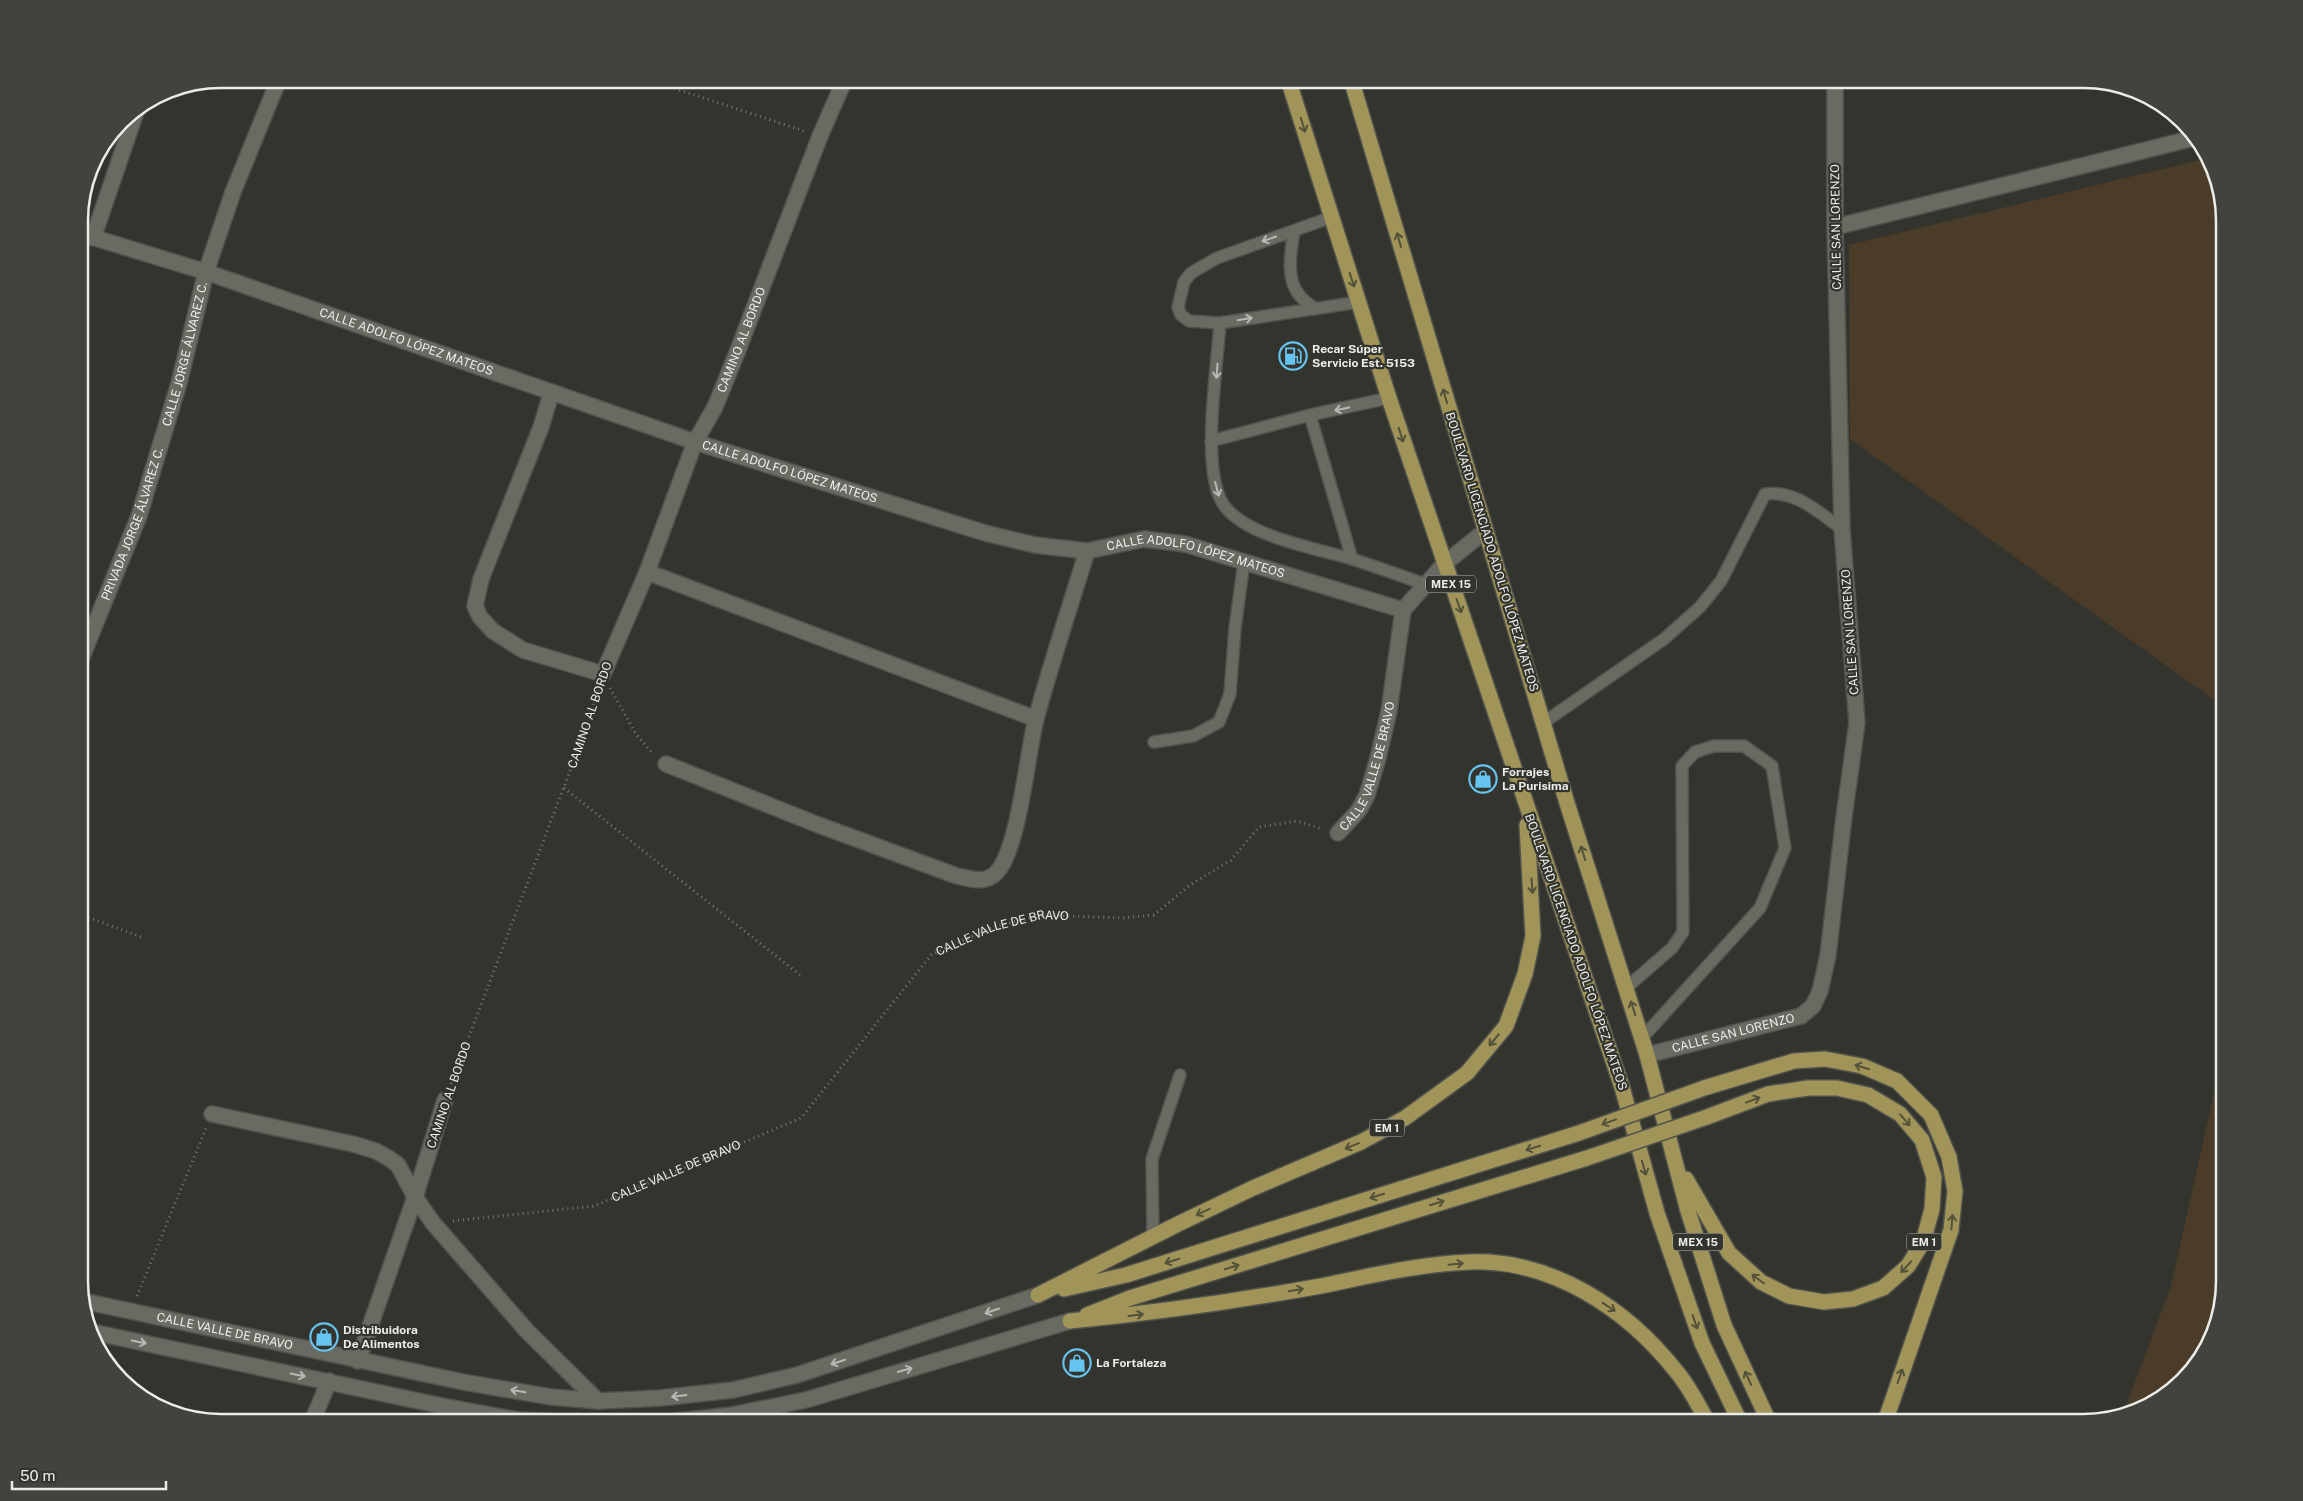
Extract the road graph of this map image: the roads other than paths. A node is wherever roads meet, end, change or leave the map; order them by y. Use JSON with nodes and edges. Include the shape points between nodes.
{"nodes":[{"id":1,"x":278,"y":87,"type":"edge"},
{"id":2,"x":841,"y":87,"type":"edge"},
{"id":3,"x":1291,"y":87,"type":"edge"},
{"id":4,"x":1353,"y":87,"type":"edge"},
{"id":5,"x":1835,"y":87,"type":"edge"},
{"id":6,"x":132,"y":121,"type":"edge"},
{"id":7,"x":2188,"y":139,"type":"edge"},
{"id":8,"x":1332,"y":217,"type":"junction"},
{"id":9,"x":1835,"y":227,"type":"junction"},
{"id":10,"x":88,"y":230,"type":"edge"},
{"id":11,"x":1294,"y":231,"type":"junction"},
{"id":12,"x":88,"y":236,"type":"edge"},
{"id":13,"x":206,"y":272,"type":"junction"},
{"id":14,"x":1359,"y":302,"type":"junction"},
{"id":15,"x":1315,"y":308,"type":"junction"},
{"id":16,"x":1220,"y":323,"type":"junction"},
{"id":17,"x":551,"y":394,"type":"junction"},
{"id":18,"x":1389,"y":398,"type":"junction"},
{"id":19,"x":1310,"y":416,"type":"junction"},
{"id":20,"x":164,"y":438,"type":"joint"},
{"id":21,"x":1212,"y":441,"type":"junction"},
{"id":22,"x":695,"y":442,"type":"junction"},
{"id":23,"x":1842,"y":529,"type":"junction"},
{"id":24,"x":1485,"y":531,"type":"junction"},
{"id":25,"x":1087,"y":551,"type":"junction"},
{"id":26,"x":1352,"y":559,"type":"junction"},
{"id":27,"x":1244,"y":562,"type":"junction"},
{"id":28,"x":1444,"y":564,"type":"junction"},
{"id":29,"x":647,"y":572,"type":"junction"},
{"id":30,"x":1427,"y":585,"type":"junction"},
{"id":31,"x":1403,"y":610,"type":"junction"},
{"id":32,"x":88,"y":642,"type":"edge"},
{"id":33,"x":1036,"y":719,"type":"junction"},
{"id":34,"x":1543,"y":723,"type":"junction"},
{"id":35,"x":1154,"y":742,"type":"dead end"},
{"id":36,"x":666,"y":764,"type":"road end"},
{"id":37,"x":1526,"y":802,"type":"junction"},
{"id":38,"x":1338,"y":833,"type":"road end"},
{"id":39,"x":1626,"y":988,"type":"junction"},
{"id":40,"x":1642,"y":1038,"type":"junction"},
{"id":41,"x":1647,"y":1055,"type":"junction"},
{"id":42,"x":1180,"y":1075,"type":"dead end"},
{"id":43,"x":445,"y":1100,"type":"road end"},
{"id":44,"x":212,"y":1114,"type":"road end"},
{"id":45,"x":1674,"y":1159,"type":"junction"},
{"id":46,"x":415,"y":1197,"type":"junction"},
{"id":47,"x":1153,"y":1237,"type":"junction"},
{"id":48,"x":1038,"y":1296,"type":"junction"},
{"id":49,"x":89,"y":1303,"type":"edge"},
{"id":50,"x":1070,"y":1321,"type":"junction"},
{"id":51,"x":99,"y":1333,"type":"edge"},
{"id":52,"x":358,"y":1361,"type":"junction"},
{"id":53,"x":329,"y":1381,"type":"junction"},
{"id":54,"x":598,"y":1401,"type":"junction"},
{"id":55,"x":315,"y":1414,"type":"edge"},
{"id":56,"x":485,"y":1414,"type":"edge"},
{"id":57,"x":737,"y":1414,"type":"edge"},
{"id":58,"x":1703,"y":1414,"type":"edge"},
{"id":59,"x":1736,"y":1414,"type":"edge"},
{"id":60,"x":1765,"y":1414,"type":"edge"},
{"id":61,"x":1888,"y":1414,"type":"edge"}],
"edges":[{"from":1,"to":13,"type":"street","name":"CALLE JORGE ÁLVAREZ C.","via":[[233,192]]},
{"from":2,"to":22,"type":"street","name":"CAMINO AL BORDO","via":[[715,407]]},
{"from":3,"to":8,"type":"main road","name":"BOULEVARD LICENCIADO ADOLFO LÓPEZ MATEOS","number":"MEX 15","one_way":true},
{"from":24,"to":4,"type":"main road","name":"BOULEVARD LICENCIADO ADOLFO LÓPEZ MATEOS","number":"MEX 15","one_way":true},
{"from":5,"to":9,"type":"street","name":"CALLE SAN LORENZO"},
{"from":6,"to":10,"type":"street"},
{"from":7,"to":9,"type":"street"},
{"from":8,"to":11,"type":"lane"},
{"from":8,"to":14,"type":"main road","name":"BOULEVARD LICENCIADO ADOLFO LÓPEZ MATEOS","number":"MEX 15","one_way":true},
{"from":9,"to":23,"type":"street","name":"CALLE SAN LORENZO"},
{"from":11,"to":15,"type":"lane","via":[[1293,285],[1300,296]]},
{"from":11,"to":16,"type":"lane","one_way":true,"via":[[1217,258],[1190,273],[1180,296],[1178,307],[1181,315],[1189,321]]},
{"from":12,"to":13,"type":"street","name":"CALLE ADOLFO LÓPEZ MATEOS"},
{"from":13,"to":17,"type":"street","name":"CALLE ADOLFO LÓPEZ MATEOS"},
{"from":13,"to":20,"type":"street","name":"CALLE JORGE ÁLVAREZ C."},
{"from":14,"to":15,"type":"lane"},
{"from":14,"to":18,"type":"main road","name":"BOULEVARD LICENCIADO ADOLFO LÓPEZ MATEOS","number":"MEX 15"},
{"from":16,"to":15,"type":"lane","one_way":true},
{"from":16,"to":21,"type":"lane","one_way":true},
{"from":17,"to":22,"type":"street","name":"CALLE ADOLFO LÓPEZ MATEOS"},
{"from":17,"to":29,"type":"street","name":"CAMINO AL BORDO","via":[[481,579],[475,606],[480,617],[493,632],[523,650],[603,674]]},
{"from":18,"to":19,"type":"lane","one_way":true},
{"from":18,"to":28,"type":"main road","name":"BOULEVARD LICENCIADO ADOLFO LÓPEZ MATEOS","number":"MEX 15","one_way":true},
{"from":19,"to":21,"type":"lane"},
{"from":19,"to":26,"type":"lane"},
{"from":20,"to":32,"type":"street","name":"PRIVADA JORGE ÁLVAREZ C.","via":[[139,516]]},
{"from":21,"to":26,"type":"lane","one_way":true,"via":[[1214,477],[1226,509],[1250,527],[1295,544]]},
{"from":22,"to":25,"type":"street","name":"CALLE ADOLFO LÓPEZ MATEOS","via":[[985,533],[1035,545]]},
{"from":22,"to":29,"type":"street","name":"CAMINO AL BORDO"},
{"from":23,"to":34,"type":"lane","via":[[1799,499],[1780,492],[1765,494],[1721,581],[1700,607],[1664,638]]},
{"from":23,"to":41,"type":"street","name":"CALLE SAN LORENZO","via":[[1857,723],[1828,956],[1820,991],[1813,1006],[1801,1016]]},
{"from":24,"to":28,"type":"street"},
{"from":24,"to":34,"type":"main road","name":"BOULEVARD LICENCIADO ADOLFO LÓPEZ MATEOS","number":"MEX 15"},
{"from":25,"to":27,"type":"street","name":"CALLE ADOLFO LÓPEZ MATEOS","via":[[1144,539],[1185,544]]},
{"from":25,"to":33,"type":"street"},
{"from":26,"to":30,"type":"lane"},
{"from":27,"to":31,"type":"street","name":"CALLE ADOLFO LÓPEZ MATEOS"},
{"from":27,"to":35,"type":"lane","via":[[1230,694],[1219,722],[1193,736]]},
{"from":28,"to":30,"type":"street"},
{"from":28,"to":37,"type":"main road","name":"BOULEVARD LICENCIADO ADOLFO LÓPEZ MATEOS","number":"MEX 15","one_way":true},
{"from":29,"to":33,"type":"street"},
{"from":30,"to":31,"type":"street"},
{"from":31,"to":38,"type":"street","name":"CALLE VALLE DE BRAVO","via":[[1389,711],[1378,758],[1359,810]]},
{"from":33,"to":36,"type":"street","via":[[1014,835],[996,873],[976,881],[816,824]]},
{"from":39,"to":34,"type":"main road","name":"BOULEVARD LICENCIADO ADOLFO LÓPEZ MATEOS","number":"MEX 15","one_way":true},
{"from":37,"to":47,"type":"main road","number":"EM 1","one_way":true,"via":[[1533,936],[1525,974],[1506,1026],[1467,1073],[1406,1118],[1361,1142],[1253,1188]]},
{"from":37,"to":59,"type":"main road","name":"BOULEVARD LICENCIADO ADOLFO LÓPEZ MATEOS","number":"MEX 15","one_way":true,"via":[[1622,1087],[1657,1213],[1702,1343]]},
{"from":40,"to":39,"type":"main road","name":"BOULEVARD LICENCIADO ADOLFO LÓPEZ MATEOS","number":"MEX 15","one_way":true},
{"from":39,"to":40,"type":"lane","via":[[1672,948],[1683,932],[1682,766],[1695,752],[1714,746],[1744,746],[1772,766],[1786,848],[1760,908]]},
{"from":40,"to":41,"type":"main road","name":"BOULEVARD LICENCIADO ADOLFO LÓPEZ MATEOS","number":"MEX 15"},
{"from":41,"to":45,"type":"main road","name":"BOULEVARD LICENCIADO ADOLFO LÓPEZ MATEOS","number":"MEX 15"},
{"from":42,"to":47,"type":"lane","via":[[1152,1159]]},
{"from":43,"to":46,"type":"street","name":"CAMINO AL BORDO"},
{"from":44,"to":46,"type":"street","via":[[376,1151],[398,1165]]},
{"from":50,"to":45,"type":"main road","number":"EM 1","one_way":true,"bridge":true,"via":[[1130,1298],[1587,1158],[1768,1094],[1808,1088],[1837,1088],[1868,1095],[1900,1114],[1922,1140],[1934,1177],[1932,1209],[1924,1242],[1908,1266],[1883,1288],[1853,1299],[1824,1302],[1789,1296],[1761,1282],[1728,1253]]},
{"from":60,"to":45,"type":"main road","name":"BOULEVARD LICENCIADO ADOLFO LÓPEZ MATEOS","number":"MEX 15","one_way":true,"via":[[1724,1325]]},
{"from":46,"to":52,"type":"street","name":"CAMINO AL BORDO"},
{"from":46,"to":54,"type":"street","via":[[433,1223],[527,1331]]},
{"from":47,"to":48,"type":"main road","number":"EM 1"},
{"from":48,"to":54,"type":"street","name":"CALLE VALLE DE BRAVO","number":"EM 1","one_way":true,"via":[[797,1375],[733,1390]]},
{"from":61,"to":48,"type":"main road","number":"EM 1","one_way":true,"bridge":true,"via":[[1952,1230],[1955,1191],[1949,1157],[1931,1115],[1897,1080],[1862,1066],[1825,1059],[1794,1061],[1704,1088],[1579,1133],[1126,1275]]},
{"from":49,"to":52,"type":"street","name":"CALLE VALLE DE BRAVO","number":"EM 1"},
{"from":57,"to":50,"type":"street","number":"EM 1","one_way":true,"via":[[806,1400]]},
{"from":50,"to":58,"type":"main road","number":"EM 1","one_way":true,"via":[[1198,1307],[1407,1269],[1471,1262],[1519,1266],[1561,1279],[1610,1307],[1646,1336],[1677,1372]]},
{"from":51,"to":53,"type":"street","one_way":true},
{"from":54,"to":52,"type":"street","name":"CALLE VALLE DE BRAVO","number":"EM 1","one_way":true,"via":[[551,1397]]},
{"from":53,"to":55,"type":"street"},
{"from":53,"to":56,"type":"street"}]}
